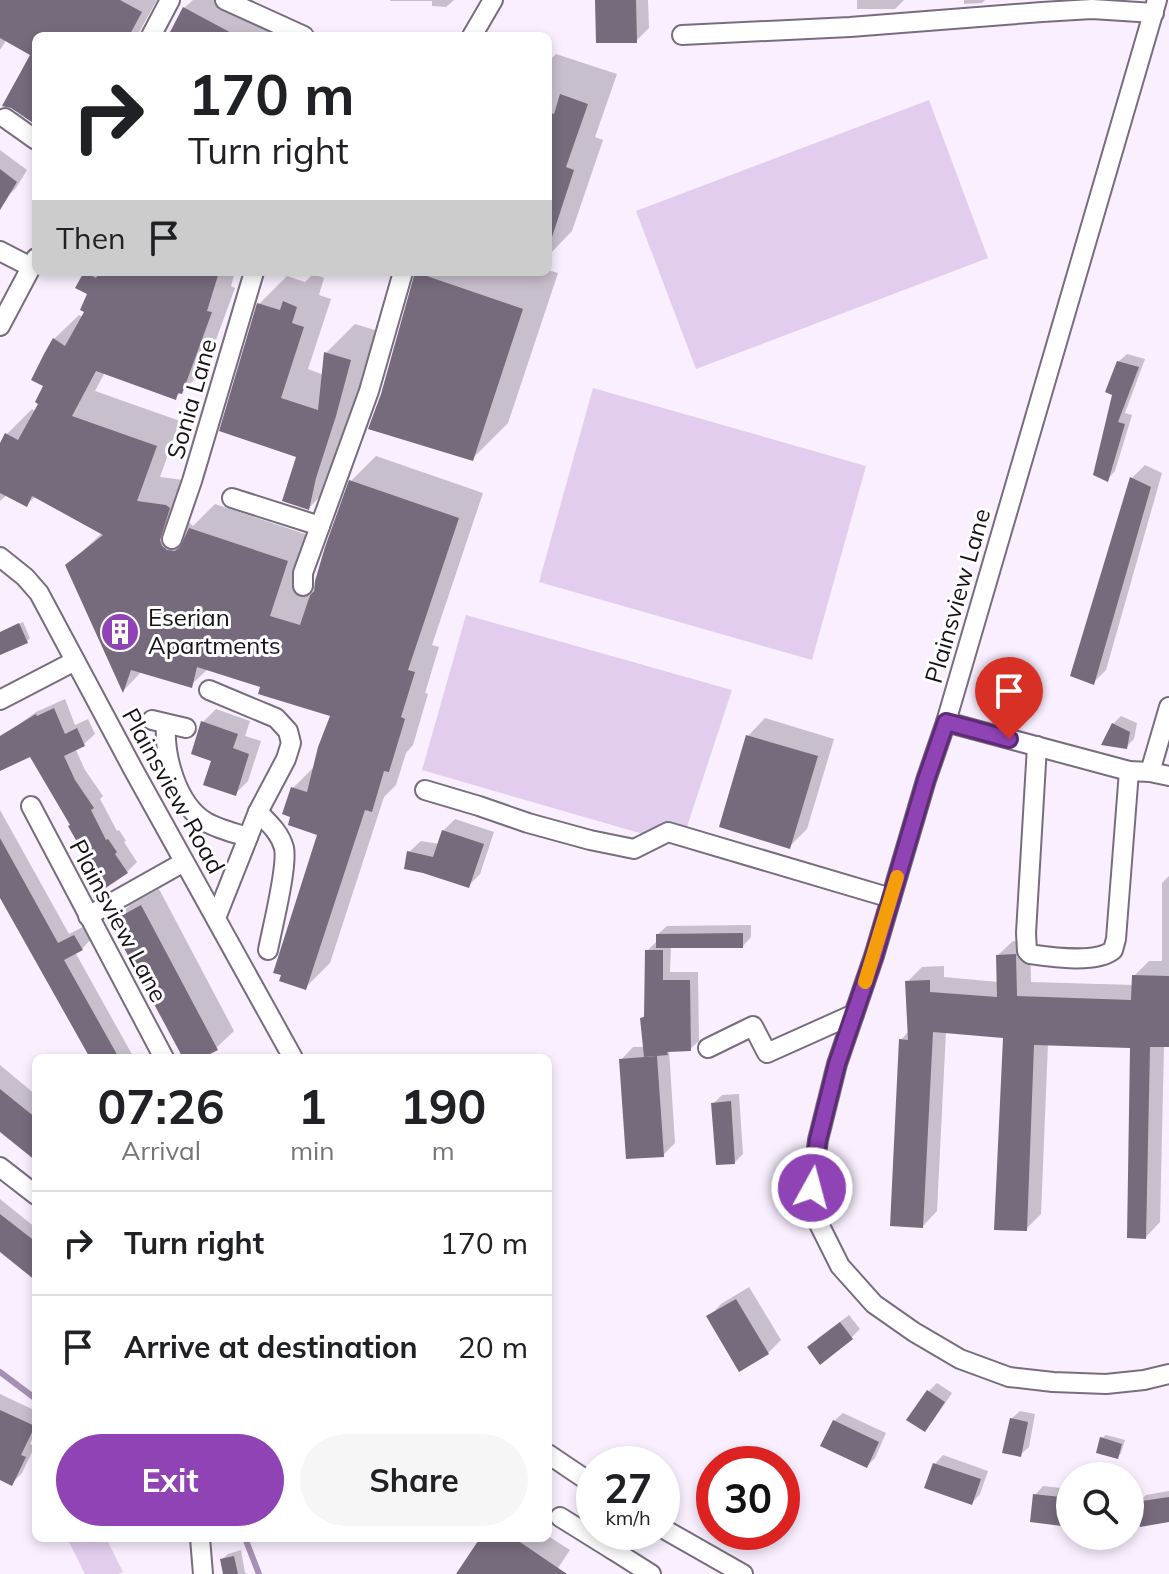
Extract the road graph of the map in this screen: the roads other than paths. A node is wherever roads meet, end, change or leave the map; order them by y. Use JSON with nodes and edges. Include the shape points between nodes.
{"nodes":[{"id":1,"x":170,"y":0,"type":"edge"},
{"id":2,"x":225,"y":0,"type":"edge"},
{"id":3,"x":493,"y":0,"type":"edge"},
{"id":4,"x":1156,"y":6,"type":"edge"},
{"id":5,"x":153,"y":32,"type":"edge"},
{"id":6,"x":295,"y":32,"type":"edge"},
{"id":7,"x":474,"y":32,"type":"edge"},
{"id":8,"x":682,"y":35,"type":"dead end"},
{"id":9,"x":5,"y":118,"type":"dead end"},
{"id":10,"x":32,"y":137,"type":"edge"},
{"id":11,"x":0,"y":251,"type":"edge"},
{"id":12,"x":32,"y":261,"type":"edge"},
{"id":13,"x":32,"y":266,"type":"edge"},
{"id":14,"x":253,"y":276,"type":"edge"},
{"id":15,"x":402,"y":276,"type":"edge"},
{"id":16,"x":0,"y":326,"type":"edge"},
{"id":17,"x":232,"y":498,"type":"dead end"},
{"id":18,"x":320,"y":526,"type":"junction"},
{"id":19,"x":172,"y":539,"type":"dead end"},
{"id":20,"x":0,"y":557,"type":"edge"},
{"id":21,"x":303,"y":586,"type":"dead end"},
{"id":22,"x":75,"y":661,"type":"junction"},
{"id":23,"x":209,"y":690,"type":"dead end"},
{"id":24,"x":0,"y":700,"type":"edge"},
{"id":25,"x":1169,"y":707,"type":"edge"},
{"id":26,"x":946,"y":722,"type":"junction"},
{"id":27,"x":186,"y":728,"type":"dead end"},
{"id":28,"x":1037,"y":746,"type":"junction"},
{"id":29,"x":1129,"y":771,"type":"junction"},
{"id":30,"x":1150,"y":772,"type":"junction"},
{"id":31,"x":1169,"y":776,"type":"edge"},
{"id":32,"x":425,"y":790,"type":"dead end"},
{"id":33,"x":31,"y":806,"type":"dead end"},
{"id":34,"x":258,"y":812,"type":"junction"},
{"id":35,"x":248,"y":837,"type":"junction"},
{"id":36,"x":184,"y":862,"type":"junction"},
{"id":37,"x":891,"y":898,"type":"junction"},
{"id":38,"x":88,"y":916,"type":"junction"},
{"id":39,"x":216,"y":918,"type":"junction"},
{"id":40,"x":268,"y":950,"type":"dead end"},
{"id":41,"x":854,"y":1014,"type":"junction"},
{"id":42,"x":708,"y":1048,"type":"dead end"},
{"id":43,"x":162,"y":1054,"type":"edge"},
{"id":44,"x":291,"y":1054,"type":"edge"},
{"id":45,"x":0,"y":1167,"type":"edge"},
{"id":46,"x":32,"y":1192,"type":"edge"},
{"id":47,"x":1169,"y":1374,"type":"edge"},
{"id":48,"x":552,"y":1457,"type":"edge"},
{"id":49,"x":576,"y":1473,"type":"edge"},
{"id":50,"x":560,"y":1517,"type":"dead end"},
{"id":51,"x":576,"y":1527,"type":"edge"},
{"id":52,"x":680,"y":1538,"type":"edge"},
{"id":53,"x":200,"y":1542,"type":"edge"},
{"id":54,"x":613,"y":1550,"type":"edge"},
{"id":55,"x":203,"y":1574,"type":"edge"},
{"id":56,"x":651,"y":1574,"type":"edge"},
{"id":57,"x":743,"y":1574,"type":"edge"}],
"edges":[{"from":1,"to":5,"type":"street"},
{"from":2,"to":6,"type":"street"},
{"from":3,"to":7,"type":"street"},
{"from":4,"to":8,"type":"street"},
{"from":4,"to":26,"type":"street","name":"Plainsview Lane"},
{"from":9,"to":10,"type":"street"},
{"from":11,"to":12,"type":"street"},
{"from":13,"to":16,"type":"street"},
{"from":14,"to":19,"type":"street","name":"Sonia Lane"},
{"from":15,"to":18,"type":"street","via":[[369,391]]},
{"from":17,"to":18,"type":"street"},
{"from":18,"to":21,"type":"street"},
{"from":20,"to":22,"type":"street","name":"Plainsview Road","via":[[39,593]]},
{"from":22,"to":24,"type":"street"},
{"from":22,"to":36,"type":"street","name":"Plainsview Road"},
{"from":23,"to":34,"type":"street","via":[[276,718],[288,731],[286,759]]},
{"from":25,"to":30,"type":"street"},
{"from":26,"to":28,"type":"street"},
{"from":26,"to":37,"type":"street","name":"Plainsview Lane"},
{"from":27,"to":35,"type":"street","via":[[159,722],[176,781],[193,812],[214,826]]},
{"from":28,"to":29,"type":"street"},
{"from":28,"to":29,"type":"street","via":[[1026,933],[1030,954],[1090,958],[1113,950]]},
{"from":29,"to":30,"type":"street"},
{"from":30,"to":31,"type":"street"},
{"from":32,"to":37,"type":"street","via":[[634,849],[668,832]]},
{"from":33,"to":38,"type":"street","name":"Plainsview Lane"},
{"from":34,"to":35,"type":"street"},
{"from":34,"to":40,"type":"street","via":[[280,839],[285,857]]},
{"from":35,"to":39,"type":"street"},
{"from":36,"to":38,"type":"street"},
{"from":36,"to":39,"type":"street","name":"Plainsview Road"},
{"from":37,"to":41,"type":"street","name":"Plainsview Lane"},
{"from":38,"to":43,"type":"street","name":"Plainsview Lane"},
{"from":39,"to":44,"type":"street","name":"Plainsview Road"},
{"from":41,"to":42,"type":"street","via":[[767,1053],[753,1026]]},
{"from":41,"to":47,"type":"street","name":"Plainsview Lane","via":[[818,1140],[812,1188],[819,1224],[840,1266],[874,1304],[914,1332],[960,1359],[1009,1377],[1106,1384]]},
{"from":45,"to":46,"type":"street"},
{"from":48,"to":49,"type":"street"},
{"from":50,"to":51,"type":"street"},
{"from":52,"to":57,"type":"street"},
{"from":53,"to":55,"type":"street"},
{"from":54,"to":56,"type":"street"}]}
